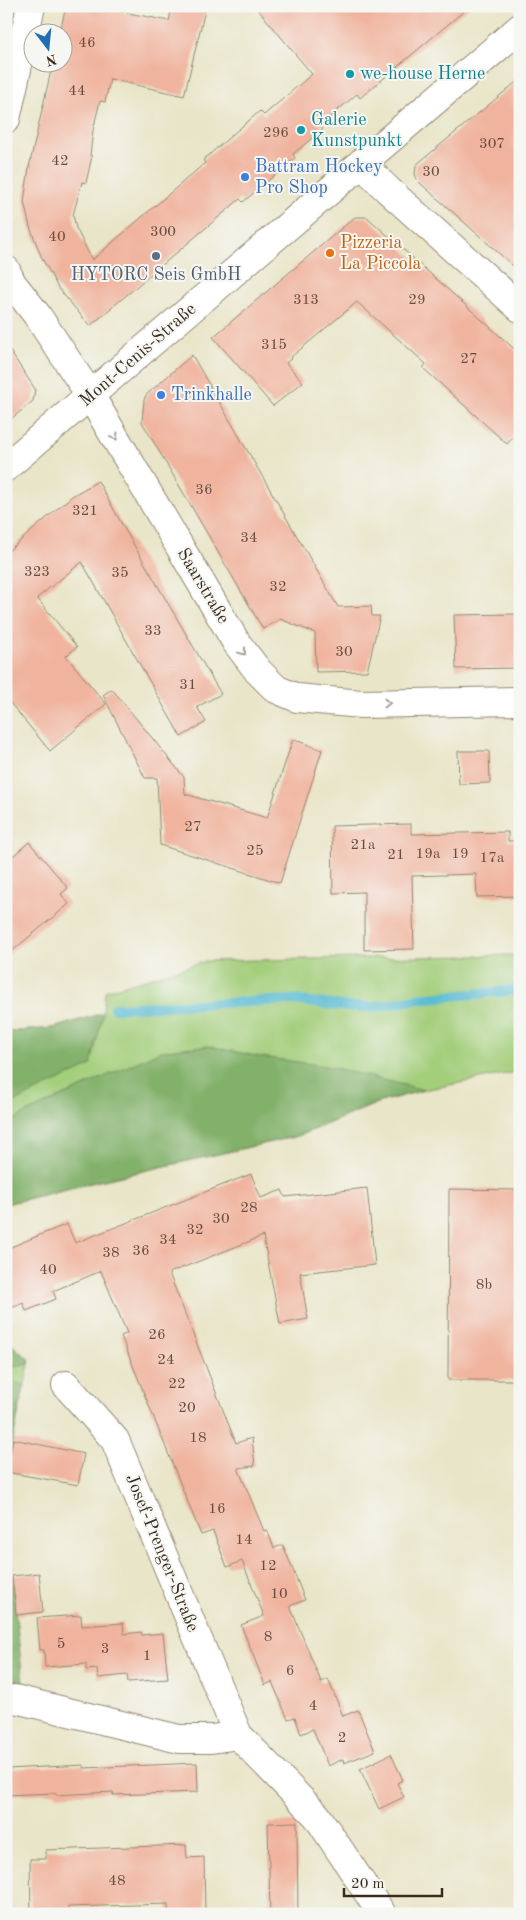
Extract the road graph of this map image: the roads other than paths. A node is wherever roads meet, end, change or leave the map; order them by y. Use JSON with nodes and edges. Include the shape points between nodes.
{"nodes":[{"id":1,"x":32,"y":6,"type":"edge"},
{"id":2,"x":520,"y":28,"type":"edge"},
{"id":3,"x":6,"y":119,"type":"edge"},
{"id":4,"x":361,"y":164,"type":"junction"},
{"id":5,"x":6,"y":270,"type":"edge"},
{"id":6,"x":520,"y":308,"type":"edge"},
{"id":7,"x":90,"y":395,"type":"junction"},
{"id":8,"x":6,"y":467,"type":"edge"},
{"id":9,"x":520,"y":700,"type":"edge"},
{"id":10,"x":66,"y":1385,"type":"dead end"},
{"id":11,"x":15,"y":1699,"type":"dead end"},
{"id":12,"x":238,"y":1735,"type":"junction"},
{"id":13,"x":382,"y":1914,"type":"edge"}],
"edges":[{"from":1,"to":3,"type":"street"},
{"from":2,"to":4,"type":"street","name":"Mont-Cenis-Straße"},
{"from":4,"to":6,"type":"street"},
{"from":4,"to":7,"type":"street","name":"Mont-Cenis-Straße"},
{"from":5,"to":7,"type":"street","name":"Saarstraße"},
{"from":7,"to":8,"type":"street","name":"Mont-Cenis-Straße"},
{"from":7,"to":9,"type":"street","name":"Saarstraße","one_way":true,"via":[[236,642],[276,689],[297,698],[361,704]]},
{"from":10,"to":12,"type":"street","name":"Josef-Prenger-Straße","via":[[115,1440]]},
{"from":11,"to":12,"type":"street","via":[[179,1739]]},
{"from":12,"to":13,"type":"street","name":"Josef-Prenger-Straße","via":[[317,1816]]}]}
